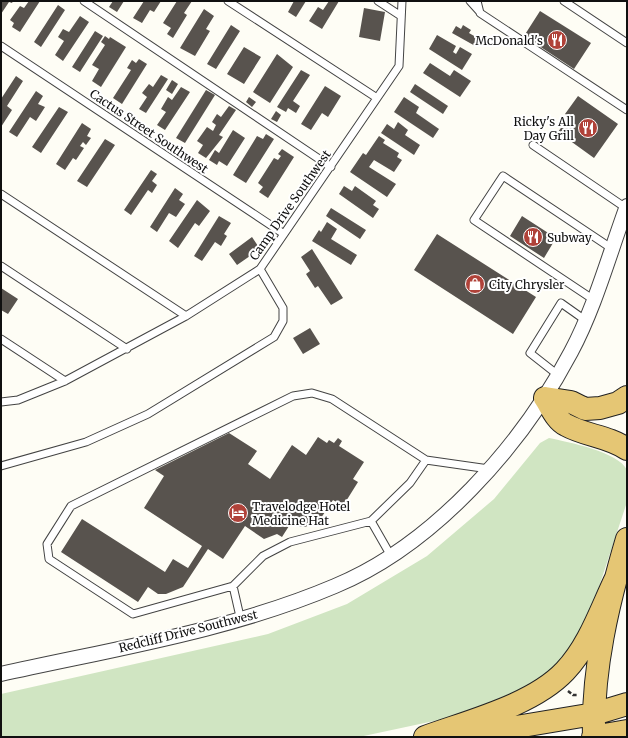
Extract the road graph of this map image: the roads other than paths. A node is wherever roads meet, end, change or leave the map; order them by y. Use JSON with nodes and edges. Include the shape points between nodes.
{"nodes":[{"id":1,"x":84,"y":1,"type":"edge"},
{"id":2,"x":228,"y":1,"type":"edge"},
{"id":3,"x":378,"y":1,"type":"edge"},
{"id":4,"x":402,"y":1,"type":"edge"},
{"id":5,"x":470,"y":1,"type":"edge"},
{"id":6,"x":477,"y":1,"type":"edge"},
{"id":7,"x":564,"y":1,"type":"edge"},
{"id":8,"x":480,"y":13,"type":"junction"},
{"id":9,"x":401,"y":16,"type":"junction"},
{"id":10,"x":627,"y":43,"type":"edge"},
{"id":11,"x":1,"y":46,"type":"edge"},
{"id":12,"x":377,"y":98,"type":"junction"},
{"id":13,"x":627,"y":110,"type":"edge"},
{"id":14,"x":533,"y":145,"type":"dead end"},
{"id":15,"x":331,"y":167,"type":"junction"},
{"id":16,"x":1,"y":194,"type":"edge"},
{"id":17,"x":627,"y":207,"type":"edge"},
{"id":18,"x":284,"y":234,"type":"junction"},
{"id":19,"x":611,"y":248,"type":"junction"},
{"id":20,"x":1,"y":266,"type":"edge"},
{"id":21,"x":260,"y":269,"type":"junction"},
{"id":22,"x":594,"y":300,"type":"junction"},
{"id":23,"x":186,"y":316,"type":"junction"},
{"id":24,"x":585,"y":320,"type":"junction"},
{"id":25,"x":1,"y":338,"type":"edge"},
{"id":26,"x":127,"y":349,"type":"junction"},
{"id":27,"x":558,"y":375,"type":"junction"},
{"id":28,"x":65,"y":381,"type":"junction"},
{"id":29,"x":627,"y":397,"type":"edge"},
{"id":30,"x":545,"y":398,"type":"junction"},
{"id":31,"x":1,"y":402,"type":"edge"},
{"id":32,"x":627,"y":449,"type":"edge"},
{"id":33,"x":426,"y":460,"type":"junction"},
{"id":34,"x":1,"y":466,"type":"edge"},
{"id":35,"x":491,"y":469,"type":"junction"},
{"id":36,"x":371,"y":521,"type":"junction"},
{"id":37,"x":627,"y":539,"type":"edge"},
{"id":38,"x":391,"y":556,"type":"junction"},
{"id":39,"x":616,"y":578,"type":"junction"},
{"id":40,"x":233,"y":586,"type":"junction"},
{"id":41,"x":241,"y":620,"type":"junction"},
{"id":42,"x":1,"y":674,"type":"edge"},
{"id":43,"x":627,"y":704,"type":"edge"},
{"id":44,"x":594,"y":714,"type":"junction"},
{"id":45,"x":627,"y":731,"type":"edge"},
{"id":46,"x":425,"y":737,"type":"edge"},
{"id":47,"x":456,"y":737,"type":"edge"},
{"id":48,"x":594,"y":737,"type":"edge"}],
"edges":[{"from":1,"to":15,"type":"lane"},
{"from":2,"to":12,"type":"lane"},
{"from":3,"to":9,"type":"lane"},
{"from":4,"to":9,"type":"lane","name":"Camp Drive Southwest"},
{"from":5,"to":8,"type":"lane"},
{"from":6,"to":8,"type":"lane"},
{"from":7,"to":10,"type":"lane"},
{"from":8,"to":13,"type":"lane"},
{"from":9,"to":12,"type":"lane","name":"Camp Drive Southwest","via":[[399,66]]},
{"from":11,"to":18,"type":"lane","name":"Cactus Street Southwest"},
{"from":12,"to":15,"type":"lane","name":"Camp Drive Southwest"},
{"from":14,"to":17,"type":"lane"},
{"from":15,"to":18,"type":"lane","name":"Camp Drive Southwest"},
{"from":16,"to":23,"type":"lane"},
{"from":17,"to":19,"type":"street","name":"Redcliff Drive Southwest"},
{"from":18,"to":21,"type":"lane","name":"Camp Drive Southwest"},
{"from":19,"to":22,"type":"street","name":"Redcliff Drive Southwest"},
{"from":19,"to":22,"type":"lane","via":[[503,176],[474,220]]},
{"from":20,"to":26,"type":"lane"},
{"from":21,"to":23,"type":"lane","name":"Camp Drive Southwest"},
{"from":21,"to":34,"type":"lane","via":[[283,308],[283,322],[274,337],[148,414],[86,442]]},
{"from":22,"to":24,"type":"street","name":"Redcliff Drive Southwest"},
{"from":23,"to":26,"type":"lane","name":"Camp Drive Southwest"},
{"from":24,"to":27,"type":"street","name":"Redcliff Drive Southwest"},
{"from":24,"to":27,"type":"lane","via":[[561,303],[530,353]]},
{"from":25,"to":28,"type":"lane"},
{"from":26,"to":28,"type":"lane","name":"Camp Drive Southwest"},
{"from":27,"to":30,"type":"street","name":"Redcliff Drive Southwest"},
{"from":28,"to":31,"type":"lane","name":"Camp Drive Southwest","via":[[18,400]]},
{"from":29,"to":30,"type":"highway","via":[[618,403],[585,409],[571,402]]},
{"from":30,"to":32,"type":"highway","via":[[558,418],[566,425],[616,441]]},
{"from":30,"to":35,"type":"street","name":"Redcliff Drive Southwest"},
{"from":33,"to":35,"type":"lane"},
{"from":33,"to":36,"type":"lane","via":[[410,483]]},
{"from":33,"to":40,"type":"lane","via":[[332,399],[312,393],[293,396],[71,506],[47,544],[49,559],[133,614]]},
{"from":35,"to":38,"type":"street","name":"Redcliff Drive Southwest","via":[[432,526]]},
{"from":36,"to":38,"type":"lane"},
{"from":36,"to":40,"type":"lane","via":[[290,542],[263,556]]},
{"from":37,"to":39,"type":"highway"},
{"from":38,"to":41,"type":"street","name":"Redcliff Drive Southwest","via":[[337,586]]},
{"from":39,"to":44,"type":"highway","via":[[600,655]]},
{"from":39,"to":46,"type":"highway","via":[[589,636],[556,680],[516,704]]},
{"from":40,"to":41,"type":"lane"},
{"from":41,"to":42,"type":"street","name":"Redcliff Drive Southwest"},
{"from":43,"to":44,"type":"highway"},
{"from":44,"to":47,"type":"highway"},
{"from":44,"to":48,"type":"highway"},
{"from":45,"to":48,"type":"highway"}]}
